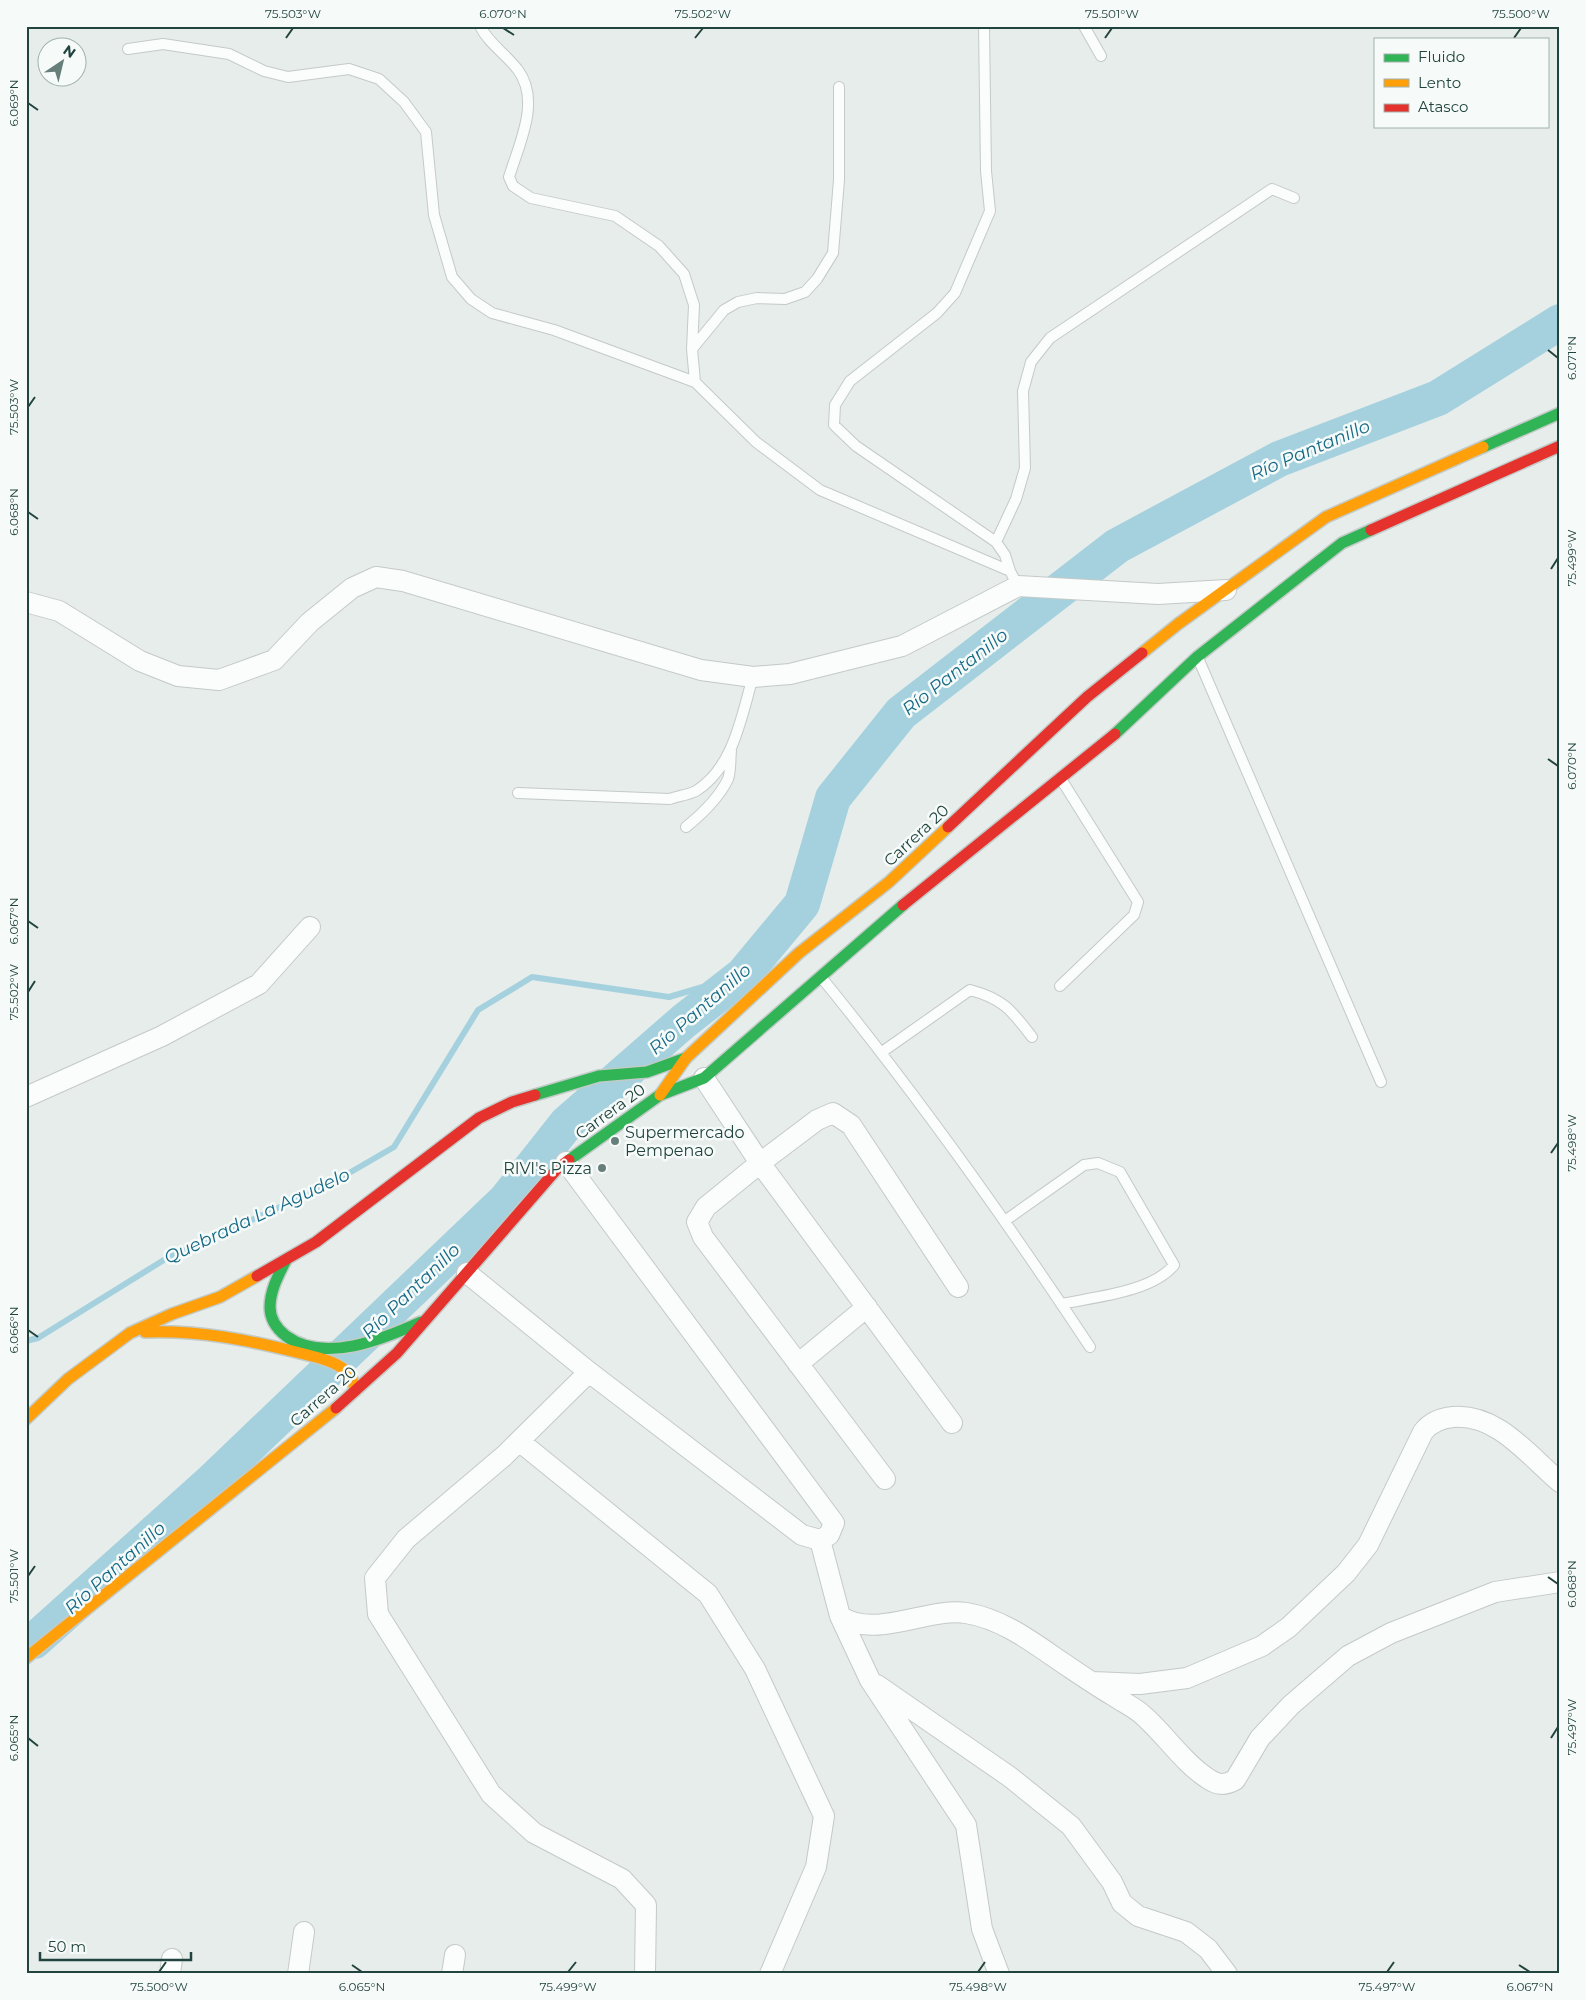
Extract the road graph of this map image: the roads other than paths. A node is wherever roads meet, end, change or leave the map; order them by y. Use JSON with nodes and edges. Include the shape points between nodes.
{"nodes":[{"id":1,"x":480,"y":26,"type":"edge"},
{"id":2,"x":984,"y":26,"type":"edge"},
{"id":3,"x":1084,"y":26,"type":"edge"},
{"id":4,"x":128,"y":49,"type":"dead end"},
{"id":5,"x":1101,"y":56,"type":"dead end"},
{"id":6,"x":839,"y":87,"type":"dead end"},
{"id":7,"x":1294,"y":198,"type":"dead end"},
{"id":8,"x":692,"y":349,"type":"junction"},
{"id":9,"x":695,"y":382,"type":"junction"},
{"id":10,"x":1560,"y":413,"type":"edge"},
{"id":11,"x":1560,"y":446,"type":"edge"},
{"id":12,"x":996,"y":542,"type":"junction"},
{"id":13,"x":1020,"y":581,"type":"junction"},
{"id":14,"x":1226,"y":590,"type":"junction"},
{"id":15,"x":26,"y":602,"type":"edge"},
{"id":16,"x":1197,"y":657,"type":"junction"},
{"id":17,"x":753,"y":677,"type":"junction"},
{"id":18,"x":731,"y":750,"type":"junction"},
{"id":19,"x":1060,"y":778,"type":"junction"},
{"id":20,"x":518,"y":793,"type":"dead end"},
{"id":21,"x":686,"y":827,"type":"dead end"},
{"id":22,"x":310,"y":927,"type":"dead end"},
{"id":23,"x":820,"y":976,"type":"junction"},
{"id":24,"x":1060,"y":986,"type":"dead end"},
{"id":25,"x":1032,"y":1037,"type":"dead end"},
{"id":26,"x":882,"y":1052,"type":"junction"},
{"id":27,"x":686,"y":1058,"type":"junction"},
{"id":28,"x":704,"y":1078,"type":"junction"},
{"id":29,"x":1381,"y":1082,"type":"dead end"},
{"id":30,"x":31,"y":1093,"type":"edge"},
{"id":31,"x":660,"y":1095,"type":"junction"},
{"id":32,"x":566,"y":1162,"type":"junction"},
{"id":33,"x":760,"y":1163,"type":"junction"},
{"id":34,"x":1006,"y":1220,"type":"junction"},
{"id":35,"x":286,"y":1260,"type":"junction"},
{"id":36,"x":467,"y":1273,"type":"junction"},
{"id":37,"x":958,"y":1287,"type":"dead end"},
{"id":38,"x":1061,"y":1304,"type":"junction"},
{"id":39,"x":867,"y":1306,"type":"junction"},
{"id":40,"x":427,"y":1319,"type":"junction"},
{"id":41,"x":130,"y":1333,"type":"junction"},
{"id":42,"x":1090,"y":1348,"type":"dead end"},
{"id":43,"x":798,"y":1364,"type":"junction"},
{"id":44,"x":589,"y":1372,"type":"junction"},
{"id":45,"x":355,"y":1391,"type":"junction"},
{"id":46,"x":26,"y":1419,"type":"edge"},
{"id":47,"x":952,"y":1423,"type":"dead end"},
{"id":48,"x":519,"y":1441,"type":"junction"},
{"id":49,"x":885,"y":1479,"type":"dead end"},
{"id":50,"x":1560,"y":1482,"type":"edge"},
{"id":51,"x":820,"y":1540,"type":"junction"},
{"id":52,"x":1560,"y":1582,"type":"edge"},
{"id":53,"x":840,"y":1616,"type":"junction"},
{"id":54,"x":26,"y":1658,"type":"edge"},
{"id":55,"x":870,"y":1680,"type":"junction"},
{"id":56,"x":1092,"y":1682,"type":"junction"},
{"id":57,"x":304,"y":1932,"type":"dead end"},
{"id":58,"x":298,"y":1974,"type":"edge"},
{"id":59,"x":645,"y":1974,"type":"edge"},
{"id":60,"x":770,"y":1974,"type":"edge"},
{"id":61,"x":999,"y":1974,"type":"edge"},
{"id":62,"x":1227,"y":1974,"type":"edge"}],
"edges":[{"from":1,"to":8,"type":"lane","via":[[518,70],[528,88],[528,114],[509,177],[513,186],[531,198],[614,216],[660,246],[684,274],[694,305]]},
{"from":2,"to":12,"type":"lane","via":[[986,171],[990,210],[955,293],[937,312],[850,381],[835,405],[834,425],[856,446]]},
{"from":3,"to":5,"type":"lane"},
{"from":4,"to":9,"type":"lane","via":[[163,44],[229,54],[264,71],[288,77],[349,70],[379,79],[404,102],[426,132],[437,224],[452,277],[471,300],[492,313],[554,330]]},
{"from":6,"to":8,"type":"lane","via":[[839,180],[834,252],[805,292],[785,299],[757,298],[738,302],[724,310]]},
{"from":7,"to":12,"type":"lane","via":[[1272,189],[1050,338],[1031,362],[1023,391],[1026,468]]},
{"from":8,"to":9,"type":"lane"},
{"from":9,"to":13,"type":"lane","via":[[756,442],[820,490]]},
{"from":10,"to":14,"type":"main road","name":"Carrera 20","via":[[1326,517]]},
{"from":11,"to":16,"type":"main road","name":"Carrera 20","via":[[1342,543]]},
{"from":12,"to":13,"type":"lane"},
{"from":13,"to":14,"type":"street","via":[[1158,594]]},
{"from":13,"to":17,"type":"street","via":[[902,646],[790,674]]},
{"from":14,"to":27,"type":"main road","name":"Carrera 20","via":[[1178,624],[1088,697],[889,882],[799,953]]},
{"from":15,"to":17,"type":"street","via":[[59,611],[140,661],[178,676],[219,680],[274,660],[310,622],[352,588],[376,577],[403,581],[701,670]]},
{"from":16,"to":19,"type":"main road","name":"Carrera 20","via":[[1120,730]]},
{"from":16,"to":29,"type":"lane"},
{"from":17,"to":18,"type":"lane"},
{"from":18,"to":20,"type":"lane","via":[[710,780],[694,792],[670,799]]},
{"from":18,"to":21,"type":"lane","via":[[729,777],[717,797]]},
{"from":19,"to":23,"type":"main road","name":"Carrera 20"},
{"from":19,"to":24,"type":"lane","via":[[1138,902],[1134,915]]},
{"from":22,"to":30,"type":"street","via":[[259,984],[162,1036]]},
{"from":23,"to":26,"type":"lane"},
{"from":23,"to":28,"type":"main road","name":"Carrera 20"},
{"from":25,"to":26,"type":"lane","via":[[1010,1010],[990,996],[970,990]]},
{"from":26,"to":34,"type":"lane"},
{"from":27,"to":31,"type":"main road","name":"Carrera 20"},
{"from":27,"to":35,"type":"main road","via":[[647,1072],[599,1076],[512,1102],[479,1118],[316,1242]]},
{"from":28,"to":31,"type":"main road","name":"Carrera 20"},
{"from":28,"to":33,"type":"street"},
{"from":31,"to":32,"type":"main road","name":"Carrera 20"},
{"from":32,"to":36,"type":"main road","name":"Carrera 20"},
{"from":32,"to":51,"type":"street","via":[[834,1523],[830,1535]]},
{"from":33,"to":37,"type":"street","via":[[816,1120],[833,1113],[851,1125]]},
{"from":33,"to":39,"type":"street"},
{"from":33,"to":43,"type":"street","via":[[706,1207],[697,1222],[703,1237]]},
{"from":34,"to":38,"type":"lane"},
{"from":34,"to":38,"type":"lane","via":[[1084,1165],[1098,1163],[1120,1172],[1174,1265],[1165,1275],[1143,1286]]},
{"from":35,"to":40,"type":"main road","via":[[275,1284],[270,1308],[274,1323],[286,1337],[308,1346],[333,1349],[389,1336]]},
{"from":35,"to":41,"type":"main road","via":[[220,1297]]},
{"from":36,"to":40,"type":"main road","name":"Carrera 20"},
{"from":36,"to":44,"type":"street"},
{"from":38,"to":42,"type":"lane"},
{"from":39,"to":43,"type":"street"},
{"from":39,"to":47,"type":"street"},
{"from":40,"to":45,"type":"main road","name":"Carrera 20","via":[[397,1353]]},
{"from":41,"to":45,"type":"main road","via":[[211,1332],[329,1361],[346,1368],[354,1378]]},
{"from":41,"to":46,"type":"main road","via":[[68,1379]]},
{"from":43,"to":49,"type":"street"},
{"from":44,"to":48,"type":"street"},
{"from":44,"to":51,"type":"street","via":[[802,1535]]},
{"from":45,"to":54,"type":"main road","name":"Carrera 20"},
{"from":48,"to":59,"type":"street","via":[[406,1539],[374,1578],[378,1614],[491,1794],[534,1833],[622,1879],[646,1905]]},
{"from":48,"to":60,"type":"street","via":[[708,1594],[754,1669],[824,1816],[816,1867]]},
{"from":50,"to":56,"type":"street","via":[[1505,1434],[1483,1420],[1465,1416],[1433,1422],[1422,1432],[1368,1545],[1340,1578],[1289,1626],[1262,1646],[1187,1678],[1140,1684]]},
{"from":51,"to":53,"type":"street"},
{"from":52,"to":56,"type":"street","via":[[1495,1592],[1391,1632],[1348,1656],[1291,1705],[1260,1738],[1235,1780],[1228,1784],[1220,1785],[1207,1778],[1144,1715]]},
{"from":53,"to":55,"type":"street"},
{"from":53,"to":56,"type":"street","via":[[849,1622],[884,1624],[964,1612],[993,1619]]},
{"from":55,"to":61,"type":"street","via":[[966,1825],[982,1930]]},
{"from":55,"to":62,"type":"street","via":[[1010,1777],[1071,1826],[1112,1882],[1122,1903],[1138,1916],[1186,1932],[1208,1949]]},
{"from":57,"to":58,"type":"street"}]}
